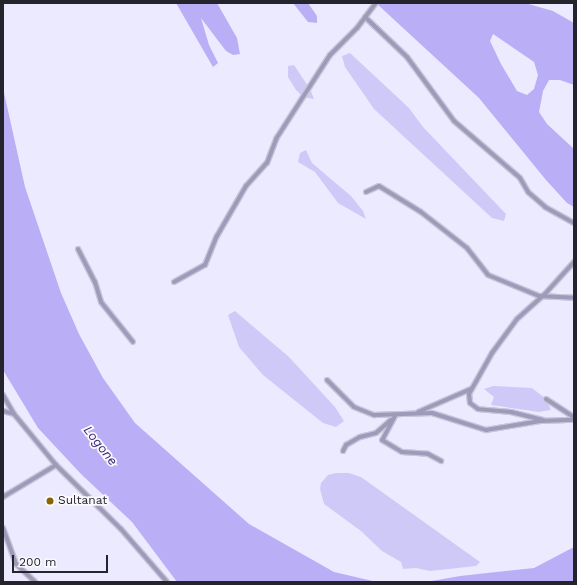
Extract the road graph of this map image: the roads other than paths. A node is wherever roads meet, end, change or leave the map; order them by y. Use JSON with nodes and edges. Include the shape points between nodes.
{"nodes":[{"id":1,"x":376,"y":3,"type":"edge"},
{"id":2,"x":365,"y":17,"type":"junction"},
{"id":3,"x":366,"y":192,"type":"dead end"},
{"id":4,"x":574,"y":223,"type":"edge"},
{"id":5,"x":78,"y":248,"type":"dead end"},
{"id":6,"x":574,"y":262,"type":"edge"},
{"id":7,"x":174,"y":282,"type":"dead end"},
{"id":8,"x":544,"y":295,"type":"junction"},
{"id":9,"x":574,"y":298,"type":"edge"},
{"id":10,"x":133,"y":342,"type":"dead end"},
{"id":11,"x":327,"y":380,"type":"dead end"},
{"id":12,"x":471,"y":389,"type":"junction"},
{"id":13,"x":3,"y":395,"type":"edge"},
{"id":14,"x":546,"y":399,"type":"dead end"},
{"id":15,"x":3,"y":411,"type":"edge"},
{"id":16,"x":14,"y":414,"type":"junction"},
{"id":17,"x":414,"y":414,"type":"junction"},
{"id":18,"x":395,"y":416,"type":"junction"},
{"id":19,"x":574,"y":419,"type":"edge"},
{"id":20,"x":391,"y":420,"type":"junction"},
{"id":21,"x":544,"y":420,"type":"junction"},
{"id":22,"x":343,"y":451,"type":"dead end"},
{"id":23,"x":441,"y":461,"type":"dead end"},
{"id":24,"x":56,"y":465,"type":"junction"},
{"id":25,"x":3,"y":496,"type":"edge"},
{"id":26,"x":3,"y":528,"type":"edge"},
{"id":27,"x":35,"y":582,"type":"edge"},
{"id":28,"x":167,"y":582,"type":"edge"}],
"edges":[{"from":1,"to":2,"type":"street"},
{"from":2,"to":4,"type":"street","via":[[407,57],[454,120],[509,167],[520,178],[528,192],[545,207]]},
{"from":2,"to":7,"type":"street","via":[[330,55],[276,139],[267,163],[246,186],[217,236],[205,265]]},
{"from":3,"to":8,"type":"street","via":[[379,186],[449,233],[467,248],[488,275],[511,286]]},
{"from":5,"to":10,"type":"street","via":[[96,282],[101,302]]},
{"from":6,"to":8,"type":"street"},
{"from":8,"to":9,"type":"street"},
{"from":8,"to":12,"type":"street","via":[[527,308],[504,335]]},
{"from":11,"to":18,"type":"street","via":[[360,410],[374,415]]},
{"from":12,"to":17,"type":"street"},
{"from":12,"to":21,"type":"street","via":[[470,403],[478,409],[511,412]]},
{"from":13,"to":16,"type":"street"},
{"from":14,"to":19,"type":"street"},
{"from":15,"to":16,"type":"street"},
{"from":16,"to":24,"type":"street"},
{"from":17,"to":18,"type":"street"},
{"from":17,"to":21,"type":"street","via":[[440,415],[470,427],[486,430]]},
{"from":18,"to":20,"type":"street"},
{"from":19,"to":21,"type":"street"},
{"from":20,"to":22,"type":"street","via":[[376,433],[360,437],[346,445]]},
{"from":20,"to":23,"type":"street","via":[[382,440],[402,452],[428,454]]},
{"from":24,"to":25,"type":"street"},
{"from":24,"to":28,"type":"street","via":[[121,529]]},
{"from":26,"to":27,"type":"street","via":[[16,564]]}]}
